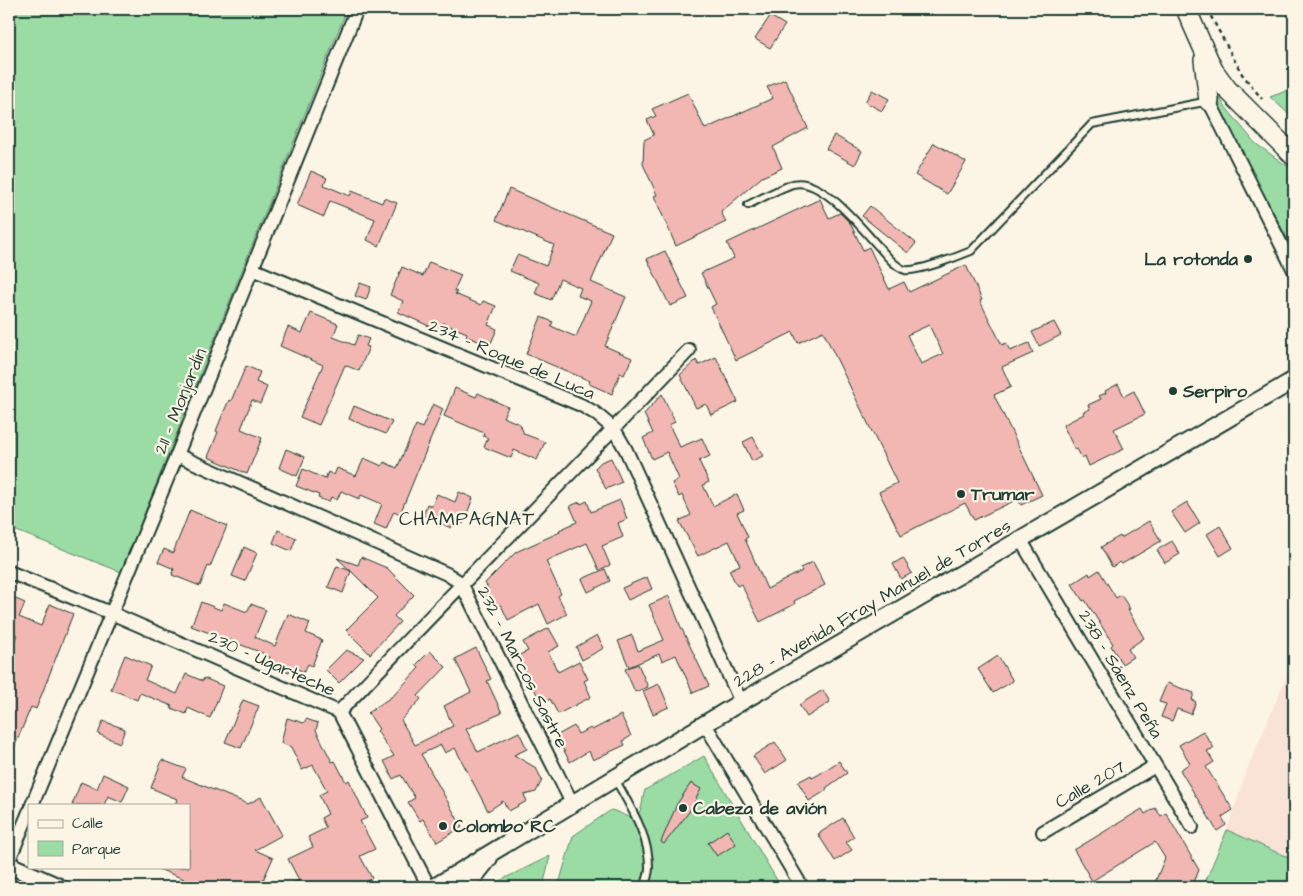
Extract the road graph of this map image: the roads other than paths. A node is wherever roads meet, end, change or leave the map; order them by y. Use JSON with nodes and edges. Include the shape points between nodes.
{"nodes":[{"id":1,"x":357,"y":9,"type":"edge"},
{"id":2,"x":1186,"y":9,"type":"edge"},
{"id":3,"x":1202,"y":47,"type":"junction"},
{"id":4,"x":1209,"y":101,"type":"junction"},
{"id":5,"x":1294,"y":156,"type":"edge"},
{"id":6,"x":748,"y":205,"type":"dead end"},
{"id":7,"x":252,"y":269,"type":"junction"},
{"id":8,"x":1294,"y":270,"type":"edge"},
{"id":9,"x":689,"y":350,"type":"dead end"},
{"id":10,"x":1294,"y":380,"type":"edge"},
{"id":11,"x":614,"y":429,"type":"junction"},
{"id":12,"x":177,"y":455,"type":"junction"},
{"id":13,"x":1020,"y":539,"type":"junction"},
{"id":14,"x":9,"y":572,"type":"edge"},
{"id":15,"x":461,"y":583,"type":"junction"},
{"id":16,"x":111,"y":613,"type":"junction"},
{"id":17,"x":741,"y":702,"type":"junction"},
{"id":18,"x":339,"y":712,"type":"junction"},
{"id":19,"x":705,"y":724,"type":"junction"},
{"id":20,"x":1155,"y":766,"type":"junction"},
{"id":21,"x":614,"y":778,"type":"junction"},
{"id":22,"x":572,"y":803,"type":"junction"},
{"id":23,"x":32,"y":804,"type":"edge"},
{"id":24,"x":28,"y":814,"type":"edge"},
{"id":25,"x":1192,"y":827,"type":"dead end"},
{"id":26,"x":1042,"y":832,"type":"dead end"},
{"id":27,"x":498,"y":848,"type":"junction"},
{"id":28,"x":9,"y":860,"type":"edge"},
{"id":29,"x":9,"y":864,"type":"edge"},
{"id":30,"x":59,"y":887,"type":"edge"},
{"id":31,"x":434,"y":887,"type":"edge"},
{"id":32,"x":466,"y":887,"type":"edge"},
{"id":33,"x":645,"y":887,"type":"edge"},
{"id":34,"x":802,"y":887,"type":"edge"}],
"edges":[{"from":1,"to":7,"type":"street","name":"211 - Monjardín"},
{"from":2,"to":3,"type":"main road"},
{"from":3,"to":4,"type":"main road"},
{"from":3,"to":5,"type":"main road","via":[[1227,89]]},
{"from":4,"to":6,"type":"lane","via":[[1092,124],[971,251],[922,267],[905,270],[892,261],[842,206],[809,184],[794,183]]},
{"from":4,"to":8,"type":"street"},
{"from":7,"to":11,"type":"street","name":"234 - Roque de Luca","via":[[581,405]]},
{"from":7,"to":12,"type":"street","name":"211 - Monjardín"},
{"from":9,"to":11,"type":"street"},
{"from":10,"to":13,"type":"main road","name":"228 - Avenida Fray Manuel de Torres"},
{"from":11,"to":15,"type":"street"},
{"from":11,"to":17,"type":"street","name":"234 - Roque de Luca"},
{"from":12,"to":15,"type":"street","name":"232 - Marcos Sastre"},
{"from":12,"to":16,"type":"street","name":"211 - Monjardín"},
{"from":13,"to":17,"type":"main road","name":"228 - Avenida Fray Manuel de Torres"},
{"from":13,"to":20,"type":"street","name":"238 - Sáenz Peña"},
{"from":14,"to":16,"type":"street","name":"230 - Ugarteche"},
{"from":15,"to":18,"type":"street"},
{"from":15,"to":22,"type":"street","name":"232 - Marcos Sastre"},
{"from":16,"to":18,"type":"street","name":"230 - Ugarteche"},
{"from":16,"to":23,"type":"street","name":"211 - Monjardín"},
{"from":17,"to":19,"type":"main road","name":"228 - Avenida Fray Manuel de Torres"},
{"from":18,"to":31,"type":"street","name":"230 - Ugarteche"},
{"from":19,"to":21,"type":"main road","name":"228 - Avenida Fray Manuel de Torres"},
{"from":19,"to":34,"type":"street"},
{"from":20,"to":25,"type":"street","name":"238 - Sáenz Peña"},
{"from":20,"to":26,"type":"street","name":"Calle 207"},
{"from":21,"to":22,"type":"main road","name":"228 - Avenida Fray Manuel de Torres"},
{"from":21,"to":33,"type":"lane","via":[[636,817],[646,845],[649,867]]},
{"from":22,"to":27,"type":"main road","name":"228 - Avenida Fray Manuel de Torres"},
{"from":24,"to":28,"type":"street"},
{"from":27,"to":31,"type":"main road","name":"228 - Avenida Fray Manuel de Torres"},
{"from":27,"to":32,"type":"main road","name":"228 - Avenida Fray Manuel de Torres"},
{"from":29,"to":30,"type":"main road"}]}
